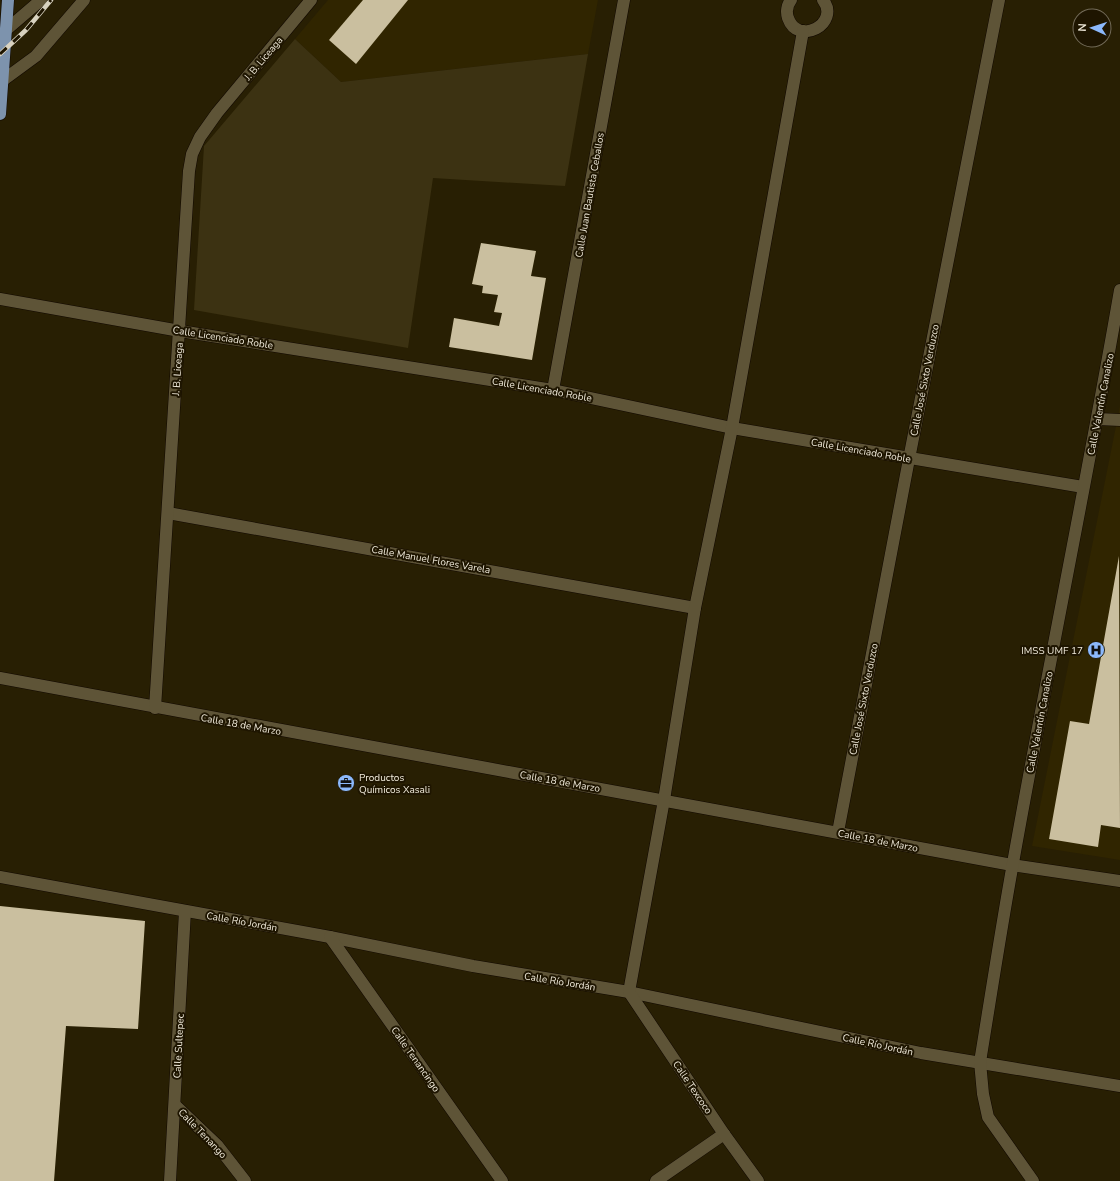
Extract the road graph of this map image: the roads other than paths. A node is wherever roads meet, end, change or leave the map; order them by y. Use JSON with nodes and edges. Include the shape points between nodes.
{"nodes":[{"id":1,"x":8,"y":0,"type":"edge"},
{"id":2,"x":41,"y":0,"type":"edge"},
{"id":3,"x":84,"y":0,"type":"edge"},
{"id":4,"x":311,"y":0,"type":"edge"},
{"id":5,"x":624,"y":0,"type":"edge"},
{"id":6,"x":791,"y":0,"type":"edge"},
{"id":7,"x":823,"y":0,"type":"edge"},
{"id":8,"x":999,"y":0,"type":"edge"},
{"id":9,"x":6,"y":30,"type":"junction"},
{"id":10,"x":803,"y":32,"type":"junction"},
{"id":11,"x":2,"y":81,"type":"junction"},
{"id":12,"x":0,"y":114,"type":"edge"},
{"id":13,"x":1120,"y":290,"type":"edge"},
{"id":14,"x":0,"y":300,"type":"edge"},
{"id":15,"x":1117,"y":322,"type":"edge"},
{"id":16,"x":180,"y":331,"type":"junction"},
{"id":17,"x":553,"y":390,"type":"junction"},
{"id":18,"x":1098,"y":420,"type":"junction"},
{"id":19,"x":1120,"y":420,"type":"edge"},
{"id":20,"x":732,"y":428,"type":"junction"},
{"id":21,"x":909,"y":459,"type":"junction"},
{"id":22,"x":1083,"y":487,"type":"junction"},
{"id":23,"x":168,"y":513,"type":"junction"},
{"id":24,"x":695,"y":608,"type":"junction"},
{"id":25,"x":0,"y":678,"type":"edge"},
{"id":26,"x":155,"y":708,"type":"junction"},
{"id":27,"x":664,"y":800,"type":"junction"},
{"id":28,"x":838,"y":832,"type":"junction"},
{"id":29,"x":1012,"y":865,"type":"junction"},
{"id":30,"x":0,"y":877,"type":"edge"},
{"id":31,"x":1120,"y":881,"type":"edge"},
{"id":32,"x":185,"y":911,"type":"junction"},
{"id":33,"x":330,"y":938,"type":"junction"},
{"id":34,"x":629,"y":992,"type":"junction"},
{"id":35,"x":980,"y":1062,"type":"junction"},
{"id":36,"x":1120,"y":1086,"type":"edge"},
{"id":37,"x":175,"y":1105,"type":"junction"},
{"id":38,"x":724,"y":1134,"type":"junction"},
{"id":39,"x":170,"y":1181,"type":"edge"},
{"id":40,"x":245,"y":1181,"type":"edge"},
{"id":41,"x":502,"y":1181,"type":"edge"},
{"id":42,"x":656,"y":1181,"type":"edge"},
{"id":43,"x":758,"y":1181,"type":"edge"},
{"id":44,"x":1033,"y":1181,"type":"edge"}],
"edges":[{"from":1,"to":9,"type":"main road"},
{"from":2,"to":9,"type":"street"},
{"from":3,"to":11,"type":"street","via":[[36,56]]},
{"from":4,"to":16,"type":"street","name":"J. B. Liceaga","via":[[218,113],[200,137],[192,154],[187,188]]},
{"from":5,"to":17,"type":"street","name":"Calle Juan Bautista Ceballos"},
{"from":6,"to":10,"type":"street","via":[[787,10],[788,18],[796,29]]},
{"from":7,"to":10,"type":"street","via":[[827,10],[823,24],[817,29]]},
{"from":8,"to":21,"type":"street","name":"Calle José Sixto Verduzco"},
{"from":9,"to":11,"type":"main road"},
{"from":10,"to":20,"type":"street"},
{"from":11,"to":12,"type":"main road"},
{"from":13,"to":15,"type":"street","name":"Calle Valentín Canalizo"},
{"from":14,"to":16,"type":"street","name":"Calle Licenciado Roble"},
{"from":15,"to":18,"type":"street","name":"Calle Valentín Canalizo"},
{"from":16,"to":17,"type":"street","name":"Calle Licenciado Roble"},
{"from":16,"to":23,"type":"street","name":"J. B. Liceaga"},
{"from":17,"to":20,"type":"street","name":"Calle Licenciado Roble"},
{"from":18,"to":19,"type":"street"},
{"from":18,"to":22,"type":"street","name":"Calle Valentín Canalizo"},
{"from":20,"to":21,"type":"street","name":"Calle Licenciado Roble"},
{"from":20,"to":24,"type":"street"},
{"from":21,"to":22,"type":"street","name":"Calle Licenciado Roble"},
{"from":21,"to":28,"type":"street","name":"Calle José Sixto Verduzco"},
{"from":22,"to":29,"type":"street","name":"Calle Valentín Canalizo"},
{"from":23,"to":24,"type":"street","name":"Calle Manuel Flores Varela"},
{"from":23,"to":26,"type":"street","name":"J. B. Liceaga"},
{"from":24,"to":27,"type":"street"},
{"from":25,"to":26,"type":"street","name":"Calle 18 de Marzo"},
{"from":26,"to":27,"type":"street","name":"Calle 18 de Marzo"},
{"from":27,"to":28,"type":"street","name":"Calle 18 de Marzo"},
{"from":27,"to":34,"type":"street"},
{"from":28,"to":29,"type":"street","name":"Calle 18 de Marzo"},
{"from":29,"to":31,"type":"street","name":"Calle 18 de Marzo"},
{"from":29,"to":35,"type":"street","name":"Calle Valentín Canalizo"},
{"from":30,"to":32,"type":"street","name":"Calle Río Jordán"},
{"from":32,"to":33,"type":"street","name":"Calle Río Jordán"},
{"from":32,"to":37,"type":"street","name":"Calle Sultepec"},
{"from":33,"to":34,"type":"street","name":"Calle Río Jordán","via":[[473,966]]},
{"from":33,"to":41,"type":"street","name":"Calle Tenancingo"},
{"from":34,"to":35,"type":"street","name":"Calle Río Jordán"},
{"from":34,"to":38,"type":"street","name":"Calle Texcoco"},
{"from":35,"to":36,"type":"street","name":"Calle Río Jordán"},
{"from":35,"to":44,"type":"street","name":"Calle Valentín Canalizo","via":[[988,1117]]},
{"from":37,"to":39,"type":"street","name":"Calle Sultepec"},
{"from":37,"to":40,"type":"street","name":"Calle Tenango","via":[[217,1145]]},
{"from":38,"to":42,"type":"street"},
{"from":38,"to":43,"type":"street","name":"Calle Texcoco"}]}
